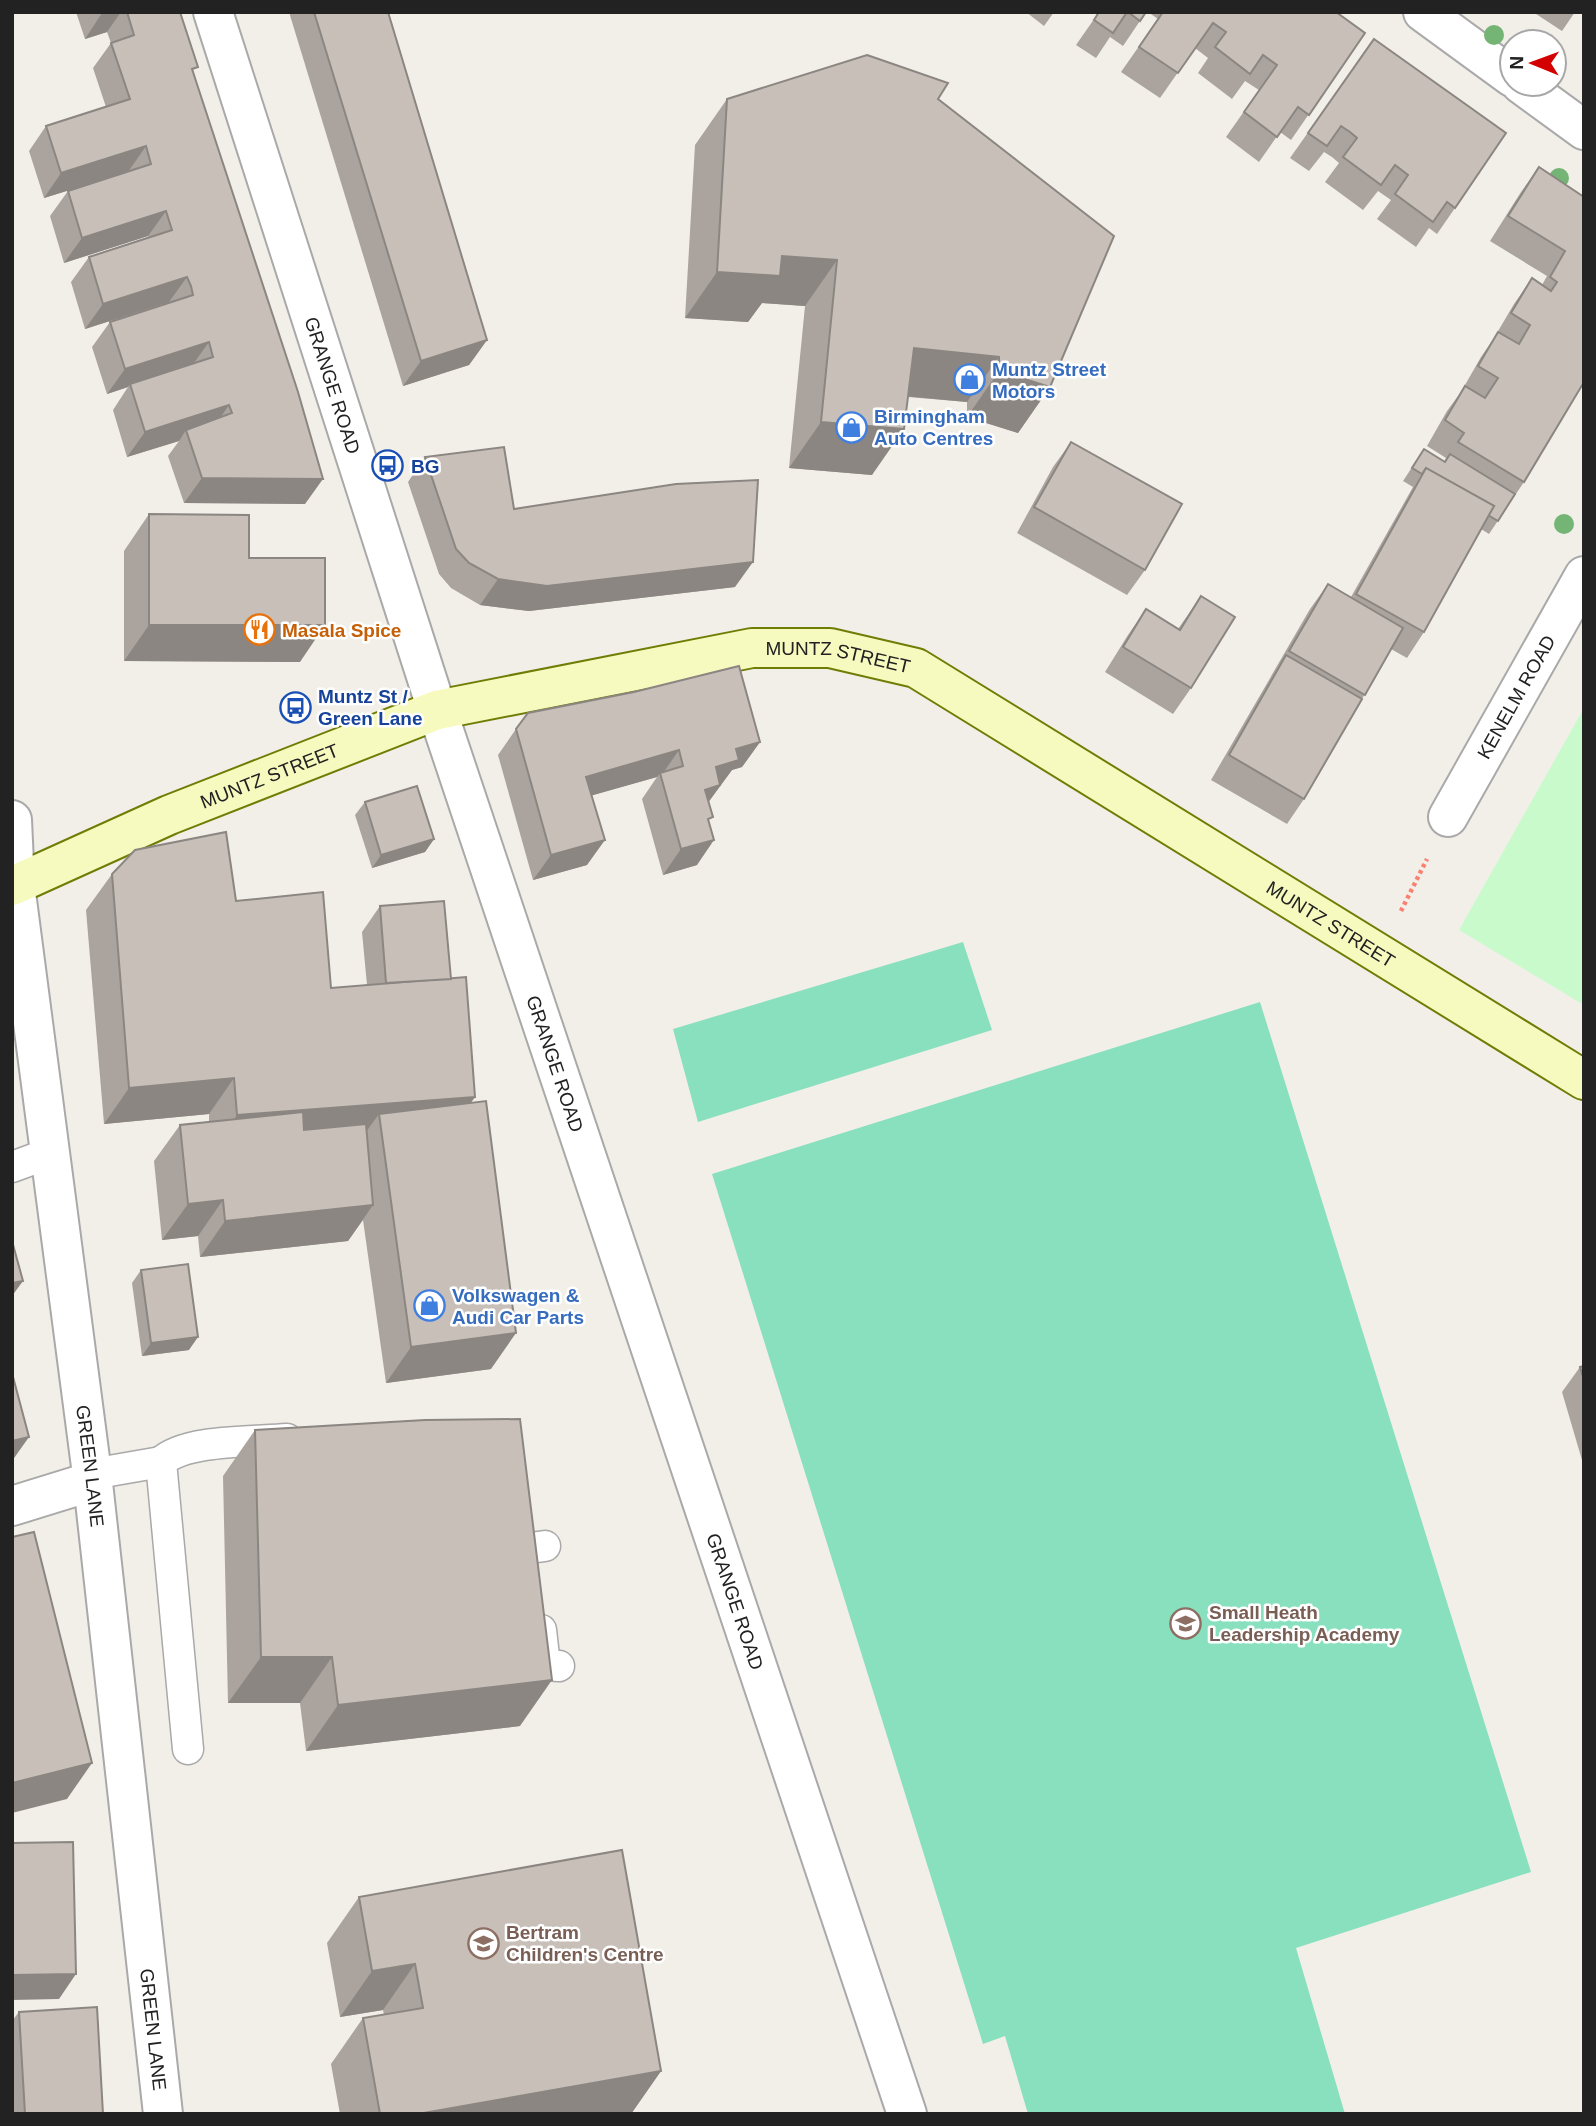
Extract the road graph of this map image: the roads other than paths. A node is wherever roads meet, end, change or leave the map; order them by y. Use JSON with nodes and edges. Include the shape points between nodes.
{"nodes":[{"id":1,"x":213,"y":12,"type":"edge"},
{"id":2,"x":1423,"y":12,"type":"edge"},
{"id":3,"x":1498,"y":67,"type":"edge"},
{"id":4,"x":1540,"y":98,"type":"edge"},
{"id":5,"x":1584,"y":130,"type":"edge"},
{"id":6,"x":1584,"y":576,"type":"edge"},
{"id":7,"x":437,"y":710,"type":"junction"},
{"id":8,"x":1448,"y":817,"type":"road end"},
{"id":9,"x":12,"y":820,"type":"edge"},
{"id":10,"x":14,"y":886,"type":"edge"},
{"id":11,"x":1584,"y":1080,"type":"edge"},
{"id":12,"x":50,"y":1153,"type":"junction"},
{"id":13,"x":12,"y":1167,"type":"edge"},
{"id":14,"x":312,"y":1437,"type":"edge"},
{"id":15,"x":161,"y":1462,"type":"junction"},
{"id":16,"x":92,"y":1477,"type":"junction"},
{"id":17,"x":12,"y":1506,"type":"edge"},
{"id":18,"x":535,"y":1557,"type":"edge"},
{"id":19,"x":559,"y":1666,"type":"dead end"},
{"id":20,"x":188,"y":1749,"type":"dead end"},
{"id":21,"x":163,"y":2114,"type":"edge"},
{"id":22,"x":907,"y":2114,"type":"edge"}],
"edges":[{"from":1,"to":7,"type":"street","name":"GRANGE ROAD"},
{"from":2,"to":3,"type":"street"},
{"from":4,"to":5,"type":"street"},
{"from":6,"to":8,"type":"street","name":"KENELM ROAD"},
{"from":7,"to":10,"type":"main road","name":"MUNTZ STREET","via":[[169,815]]},
{"from":7,"to":11,"type":"main road","name":"MUNTZ STREET","via":[[752,648],[830,648],[916,668]]},
{"from":7,"to":22,"type":"street","name":"GRANGE ROAD"},
{"from":9,"to":10,"type":"street","name":"GREEN LANE"},
{"from":10,"to":12,"type":"street","name":"GREEN LANE"},
{"from":12,"to":13,"type":"lane"},
{"from":12,"to":16,"type":"street","name":"GREEN LANE"},
{"from":14,"to":15,"type":"lane","via":[[191,1448],[172,1452]]},
{"from":15,"to":16,"type":"lane"},
{"from":15,"to":20,"type":"lane"},
{"from":16,"to":17,"type":"street"},
{"from":16,"to":21,"type":"street","name":"GREEN LANE"},
{"from":18,"to":19,"type":"lane","via":[[545,1665]]}]}
